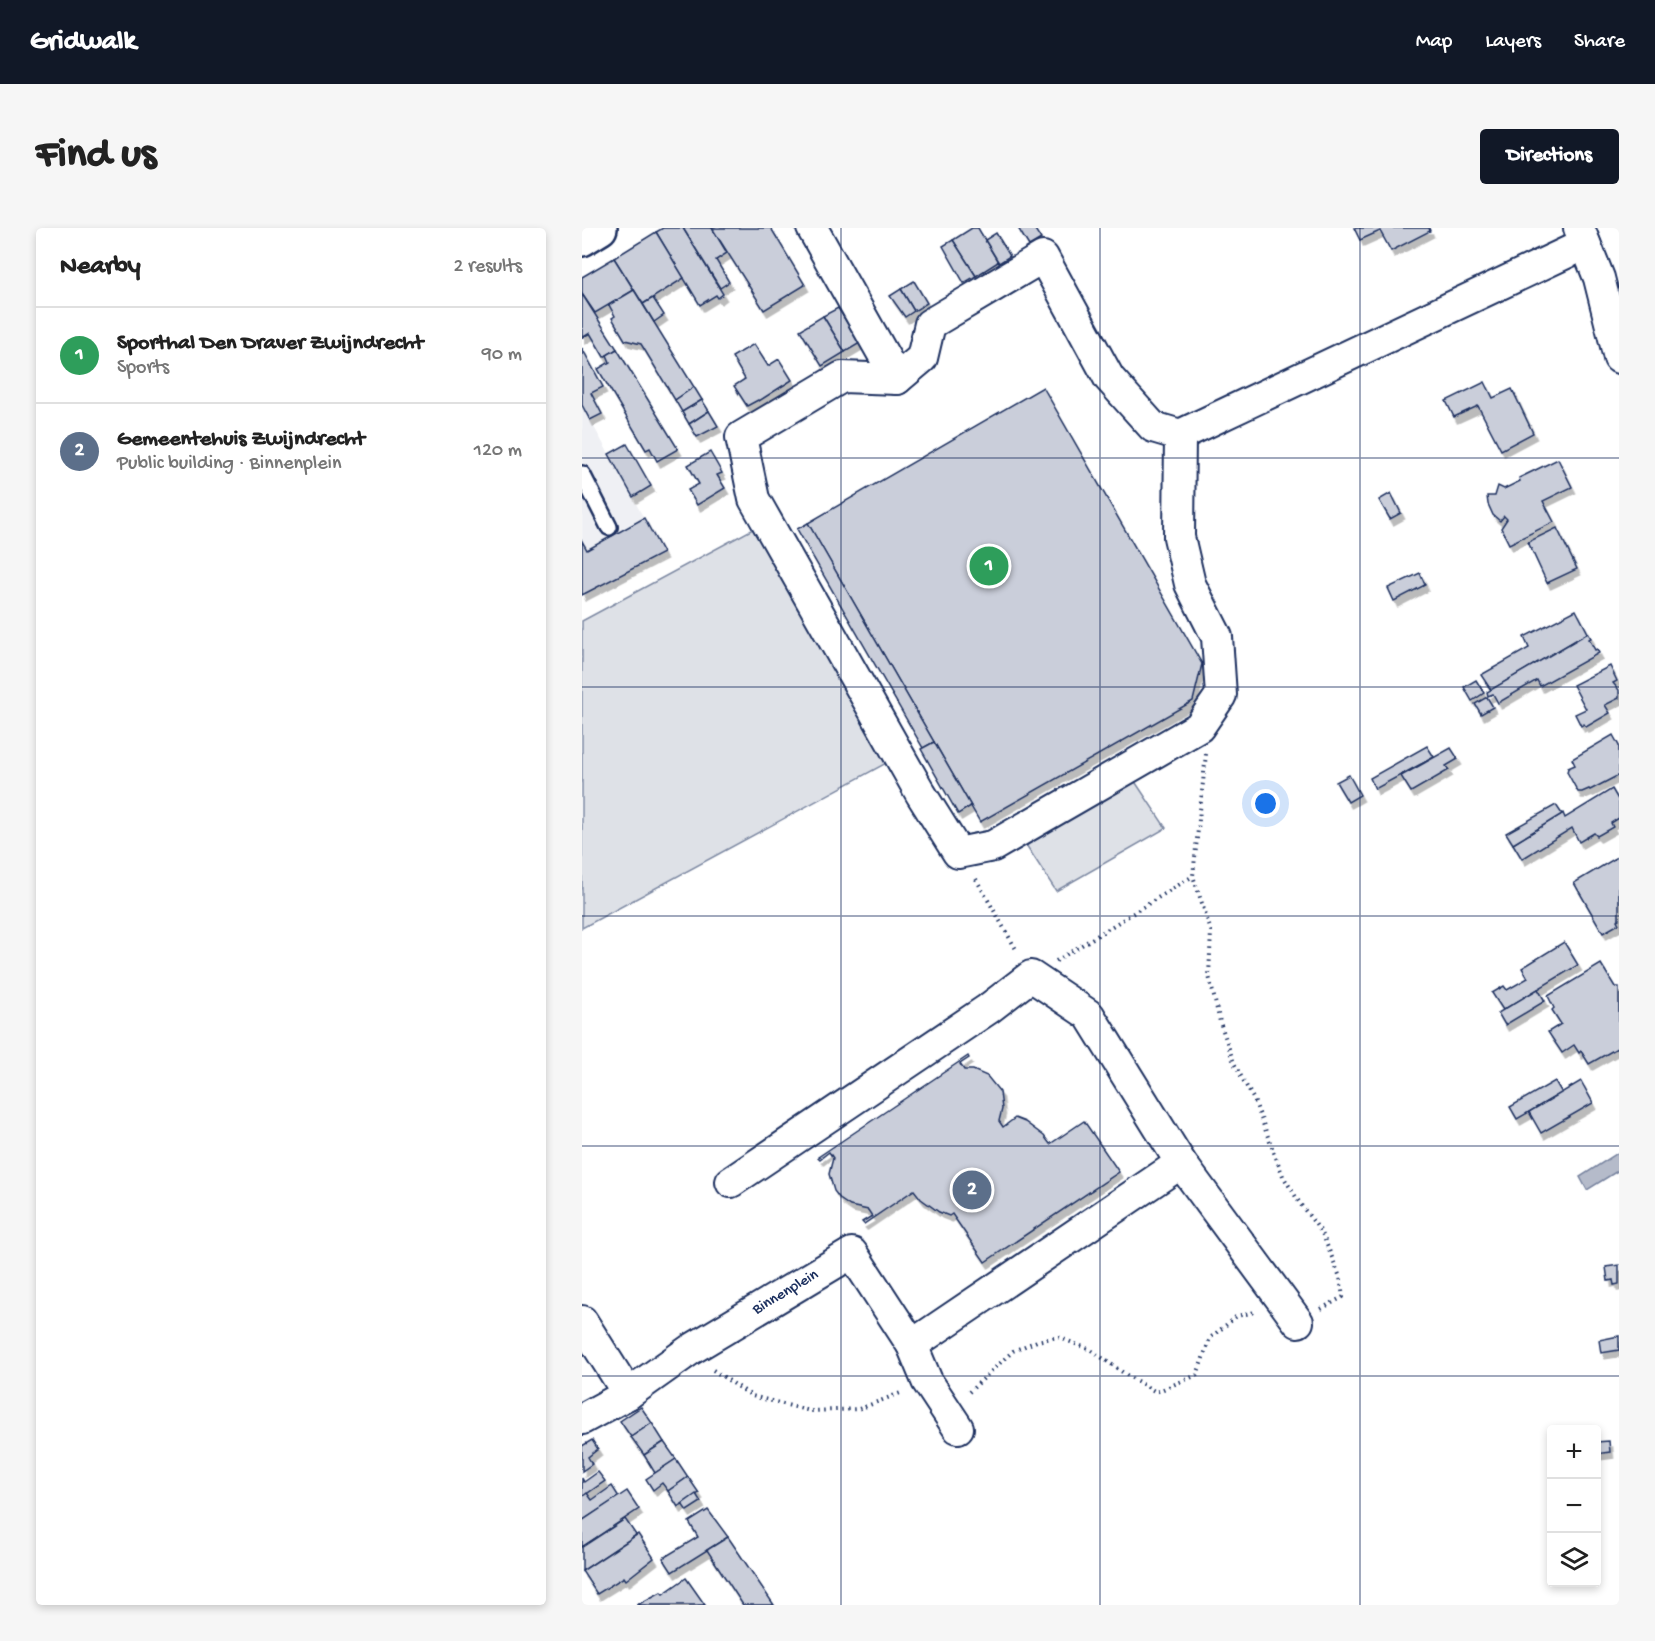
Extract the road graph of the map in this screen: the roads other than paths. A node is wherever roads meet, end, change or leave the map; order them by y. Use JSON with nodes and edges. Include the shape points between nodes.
{"nodes":[{"id":1,"x":600,"y":228,"type":"edge"},
{"id":2,"x":812,"y":228,"type":"edge"},
{"id":3,"x":1582,"y":236,"type":"edge"},
{"id":4,"x":582,"y":239,"type":"edge"},
{"id":5,"x":1619,"y":358,"type":"edge"},
{"id":6,"x":897,"y":379,"type":"junction"},
{"id":7,"x":1180,"y":435,"type":"junction"},
{"id":8,"x":582,"y":474,"type":"edge"},
{"id":9,"x":609,"y":526,"type":"dead end"},
{"id":10,"x":1181,"y":1163,"type":"junction"},
{"id":11,"x":731,"y":1182,"type":"dead end"},
{"id":12,"x":582,"y":1320,"type":"edge"},
{"id":13,"x":1298,"y":1322,"type":"dead end"},
{"id":14,"x":912,"y":1345,"type":"junction"},
{"id":15,"x":628,"y":1394,"type":"junction"},
{"id":16,"x":582,"y":1419,"type":"edge"},
{"id":17,"x":958,"y":1428,"type":"dead end"}],
"edges":[{"from":1,"to":4,"type":"street"},
{"from":2,"to":6,"type":"street"},
{"from":3,"to":5,"type":"street","via":[[1599,278]]},
{"from":3,"to":7,"type":"street"},
{"from":6,"to":7,"type":"street","via":[[922,358],[930,324],[1043,257],[1109,378],[1153,427]]},
{"from":6,"to":7,"type":"street","via":[[842,377],[741,437],[754,499],[958,853],[993,846],[1199,728],[1221,695],[1217,637],[1190,584],[1179,537]]},
{"from":8,"to":9,"type":"lane"},
{"from":10,"to":11,"type":"street","via":[[1089,1015],[1031,976]]},
{"from":10,"to":13,"type":"street"},
{"from":10,"to":14,"type":"street"},
{"from":12,"to":15,"type":"street"},
{"from":14,"to":15,"type":"street","name":"Binnenplein","via":[[852,1252],[690,1350]]},
{"from":14,"to":17,"type":"street","via":[[927,1381]]},
{"from":15,"to":16,"type":"street","name":"Binnenplein"}]}
